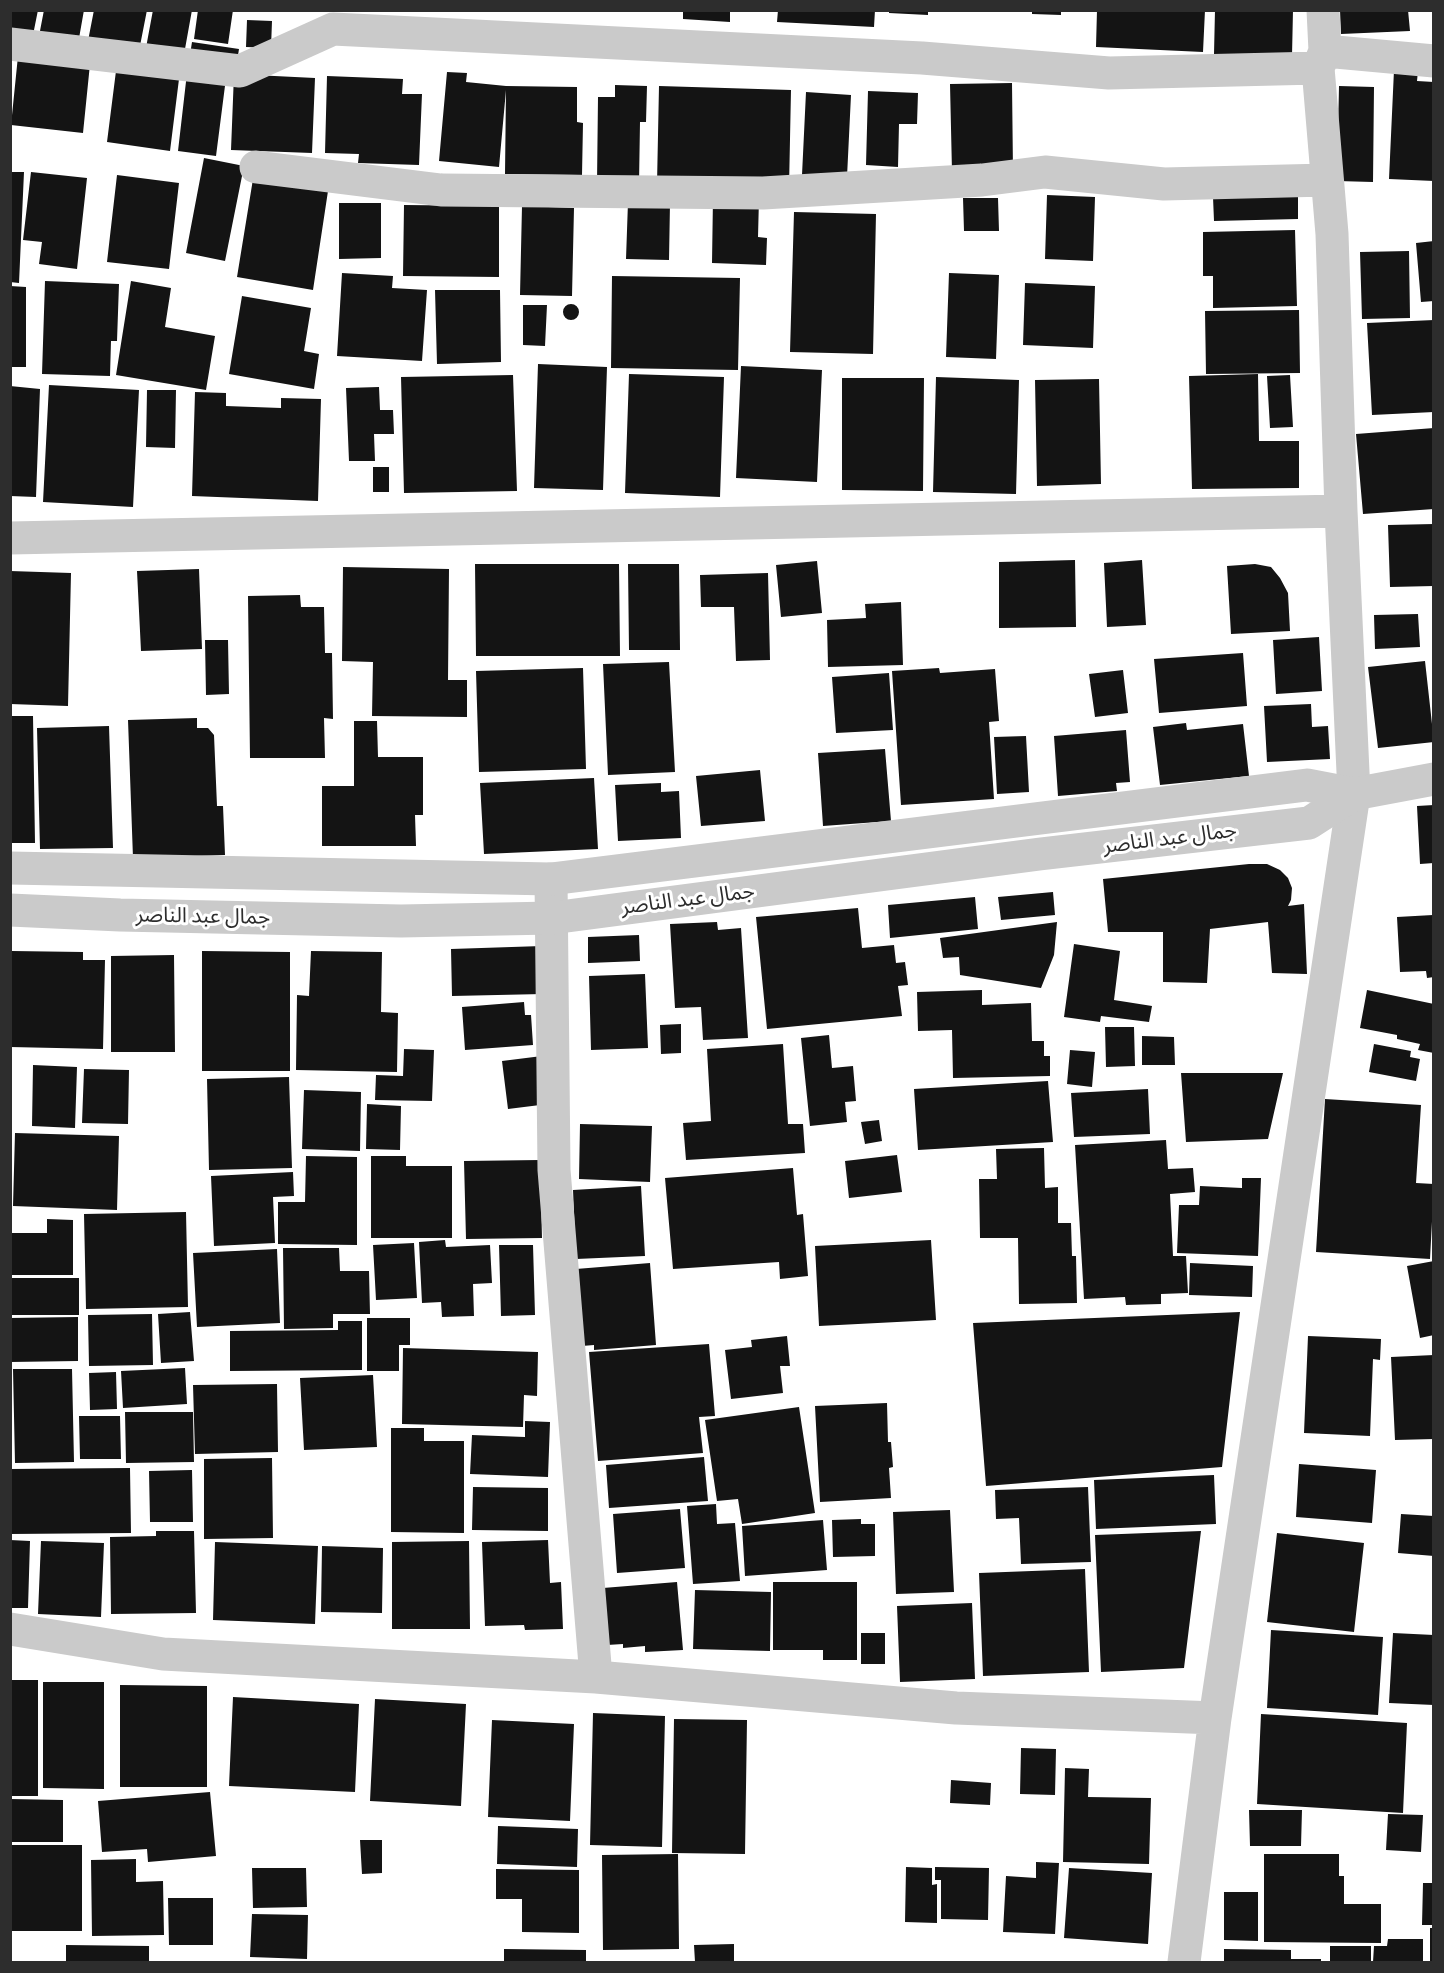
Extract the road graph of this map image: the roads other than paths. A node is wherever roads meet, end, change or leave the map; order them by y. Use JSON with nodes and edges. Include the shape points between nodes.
{"nodes":[{"id":1,"x":1323,"y":10,"type":"edge"},
{"id":2,"x":10,"y":44,"type":"edge"},
{"id":3,"x":1322,"y":59,"type":"junction"},
{"id":4,"x":1434,"y":61,"type":"edge"},
{"id":5,"x":256,"y":167,"type":"dead end"},
{"id":6,"x":1327,"y":180,"type":"junction"},
{"id":7,"x":1341,"y":511,"type":"junction"},
{"id":8,"x":10,"y":538,"type":"edge"},
{"id":9,"x":1434,"y":779,"type":"edge"},
{"id":10,"x":1354,"y":794,"type":"junction"},
{"id":11,"x":10,"y":868,"type":"edge"},
{"id":12,"x":551,"y":879,"type":"junction"},
{"id":13,"x":10,"y":910,"type":"edge"},
{"id":14,"x":552,"y":918,"type":"junction"},
{"id":15,"x":10,"y":1629,"type":"edge"},
{"id":16,"x":596,"y":1677,"type":"junction"},
{"id":17,"x":1215,"y":1718,"type":"junction"},
{"id":18,"x":1184,"y":1962,"type":"edge"}],
"edges":[{"from":1,"to":3,"type":"street"},
{"from":2,"to":3,"type":"street","via":[[240,71],[333,29],[922,58],[1108,73]]},
{"from":3,"to":4,"type":"street"},
{"from":3,"to":6,"type":"street"},
{"from":5,"to":6,"type":"street","via":[[441,190],[763,193],[982,180],[1045,172],[1164,184]]},
{"from":6,"to":7,"type":"street"},
{"from":7,"to":8,"type":"street"},
{"from":7,"to":10,"type":"street"},
{"from":9,"to":10,"type":"street","name":"جمال عبد الناصر"},
{"from":10,"to":12,"type":"street","name":"جمال عبد الناصر","via":[[1307,785]]},
{"from":10,"to":14,"type":"street","name":"جمال عبد الناصر","via":[[1309,823]]},
{"from":10,"to":17,"type":"street"},
{"from":11,"to":12,"type":"street","name":"جمال عبد الناصر"},
{"from":12,"to":14,"type":"street"},
{"from":13,"to":14,"type":"street","name":"جمال عبد الناصر","via":[[401,921]]},
{"from":14,"to":16,"type":"street","via":[[554,1170]]},
{"from":15,"to":16,"type":"street","via":[[163,1654]]},
{"from":16,"to":17,"type":"street","via":[[956,1708]]},
{"from":17,"to":18,"type":"street"}]}
